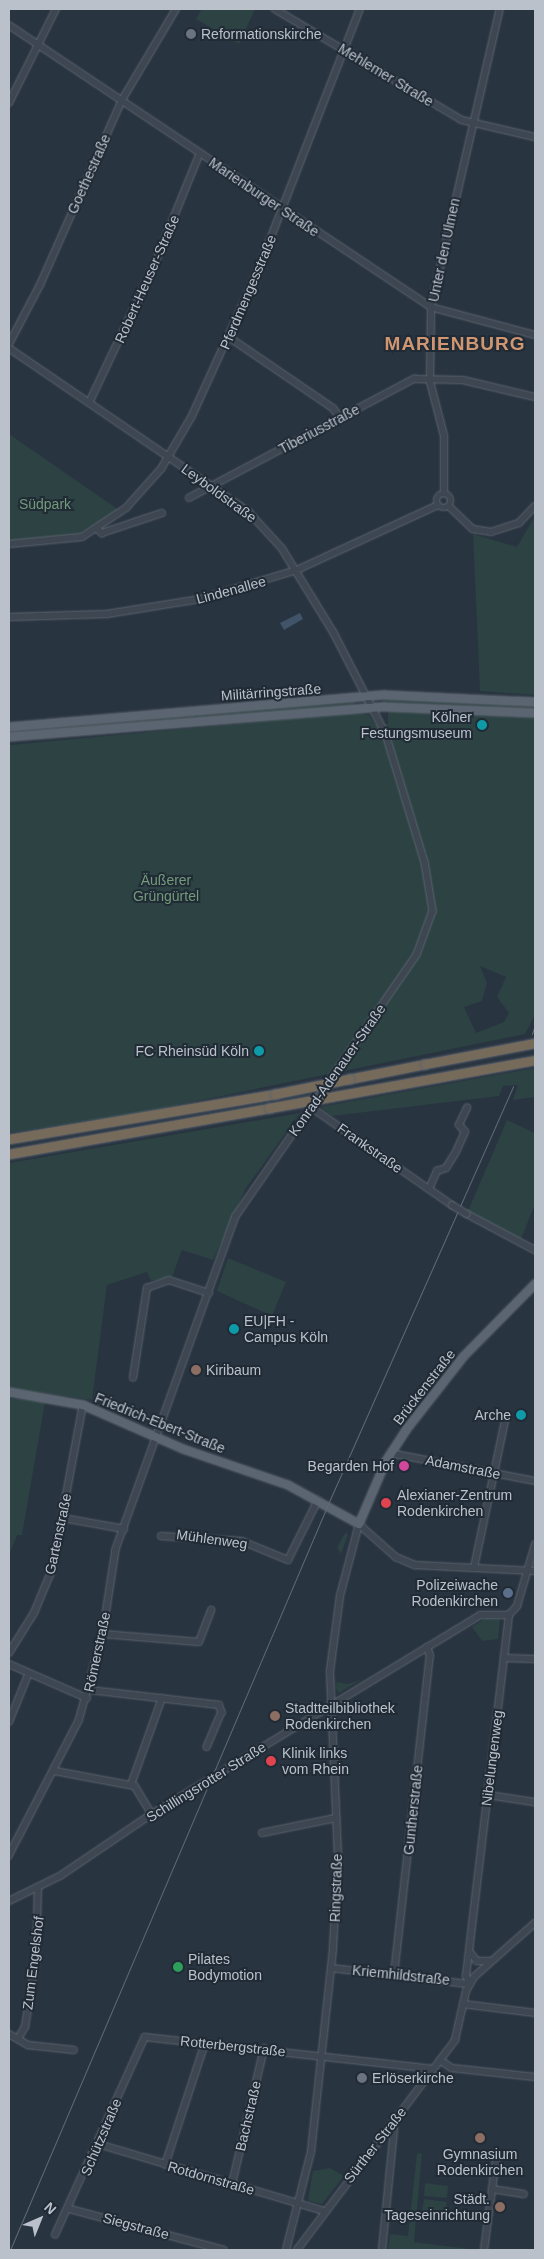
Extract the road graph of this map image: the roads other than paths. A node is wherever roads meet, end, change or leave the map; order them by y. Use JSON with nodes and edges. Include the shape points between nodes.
{"nodes":[{"id":1,"x":56,"y":9,"type":"edge"},
{"id":2,"x":176,"y":9,"type":"edge"},
{"id":3,"x":275,"y":9,"type":"edge"},
{"id":4,"x":360,"y":9,"type":"edge"},
{"id":5,"x":500,"y":9,"type":"edge"},
{"id":6,"x":9,"y":25,"type":"edge"},
{"id":7,"x":38,"y":44,"type":"junction"},
{"id":8,"x":344,"y":50,"type":"junction"},
{"id":9,"x":122,"y":100,"type":"junction"},
{"id":10,"x":9,"y":103,"type":"edge"},
{"id":11,"x":473,"y":122,"type":"junction"},
{"id":12,"x":535,"y":137,"type":"edge"},
{"id":13,"x":200,"y":153,"type":"junction"},
{"id":14,"x":282,"y":209,"type":"junction"},
{"id":15,"x":432,"y":307,"type":"junction"},
{"id":16,"x":535,"y":335,"type":"edge"},
{"id":17,"x":229,"y":337,"type":"junction"},
{"id":18,"x":9,"y":344,"type":"edge"},
{"id":19,"x":9,"y":348,"type":"edge"},
{"id":20,"x":430,"y":382,"type":"junction"},
{"id":21,"x":535,"y":397,"type":"edge"},
{"id":22,"x":89,"y":403,"type":"junction"},
{"id":23,"x":340,"y":418,"type":"junction"},
{"id":24,"x":168,"y":457,"type":"junction"},
{"id":25,"x":210,"y":486,"type":"junction"},
{"id":26,"x":444,"y":494,"type":"junction"},
{"id":27,"x":189,"y":498,"type":"dead end"},
{"id":28,"x":438,"y":505,"type":"junction"},
{"id":29,"x":449,"y":506,"type":"junction"},
{"id":30,"x":535,"y":506,"type":"edge"},
{"id":31,"x":162,"y":513,"type":"dead end"},
{"id":32,"x":98,"y":529,"type":"junction"},
{"id":33,"x":9,"y":544,"type":"edge"},
{"id":34,"x":297,"y":570,"type":"junction"},
{"id":35,"x":9,"y":617,"type":"edge"},
{"id":36,"x":366,"y":696,"type":"junction"},
{"id":37,"x":535,"y":702,"type":"edge"},
{"id":38,"x":374,"y":708,"type":"junction"},
{"id":39,"x":535,"y":713,"type":"edge"},
{"id":40,"x":11,"y":727,"type":"edge"},
{"id":41,"x":11,"y":738,"type":"edge"},
{"id":42,"x":535,"y":1043,"type":"edge"},
{"id":43,"x":535,"y":1060,"type":"edge"},
{"id":44,"x":311,"y":1106,"type":"junction"},
{"id":45,"x":467,"y":1108,"type":"dead end"},
{"id":46,"x":9,"y":1139,"type":"edge"},
{"id":47,"x":9,"y":1154,"type":"edge"},
{"id":48,"x":430,"y":1189,"type":"junction"},
{"id":49,"x":535,"y":1250,"type":"edge"},
{"id":50,"x":535,"y":1284,"type":"edge"},
{"id":51,"x":209,"y":1293,"type":"junction"},
{"id":52,"x":133,"y":1378,"type":"dead end"},
{"id":53,"x":9,"y":1392,"type":"edge"},
{"id":54,"x":83,"y":1405,"type":"junction"},
{"id":55,"x":504,"y":1421,"type":"dead end"},
{"id":56,"x":159,"y":1439,"type":"junction"},
{"id":57,"x":390,"y":1453,"type":"junction"},
{"id":58,"x":493,"y":1473,"type":"junction"},
{"id":59,"x":535,"y":1482,"type":"edge"},
{"id":60,"x":321,"y":1501,"type":"junction"},
{"id":61,"x":63,"y":1518,"type":"junction"},
{"id":62,"x":359,"y":1524,"type":"junction"},
{"id":63,"x":124,"y":1529,"type":"junction"},
{"id":64,"x":161,"y":1536,"type":"dead end"},
{"id":65,"x":535,"y":1545,"type":"edge"},
{"id":66,"x":474,"y":1568,"type":"junction"},
{"id":67,"x":528,"y":1571,"type":"junction"},
{"id":68,"x":535,"y":1571,"type":"edge"},
{"id":69,"x":211,"y":1610,"type":"dead end"},
{"id":70,"x":509,"y":1616,"type":"junction"},
{"id":71,"x":103,"y":1634,"type":"junction"},
{"id":72,"x":427,"y":1647,"type":"junction"},
{"id":73,"x":9,"y":1652,"type":"edge"},
{"id":74,"x":504,"y":1658,"type":"junction"},
{"id":75,"x":535,"y":1658,"type":"edge"},
{"id":76,"x":9,"y":1664,"type":"edge"},
{"id":77,"x":28,"y":1675,"type":"junction"},
{"id":78,"x":90,"y":1690,"type":"junction"},
{"id":79,"x":87,"y":1698,"type":"junction"},
{"id":80,"x":162,"y":1698,"type":"junction"},
{"id":81,"x":329,"y":1706,"type":"junction"},
{"id":82,"x":9,"y":1722,"type":"edge"},
{"id":83,"x":208,"y":1747,"type":"dead end"},
{"id":84,"x":55,"y":1771,"type":"junction"},
{"id":85,"x":131,"y":1785,"type":"junction"},
{"id":86,"x":488,"y":1795,"type":"junction"},
{"id":87,"x":535,"y":1802,"type":"edge"},
{"id":88,"x":152,"y":1814,"type":"junction"},
{"id":89,"x":336,"y":1818,"type":"junction"},
{"id":90,"x":262,"y":1833,"type":"dead end"},
{"id":91,"x":11,"y":1848,"type":"edge"},
{"id":92,"x":9,"y":1856,"type":"edge"},
{"id":93,"x":38,"y":1888,"type":"junction"},
{"id":94,"x":9,"y":1901,"type":"edge"},
{"id":95,"x":535,"y":1924,"type":"edge"},
{"id":96,"x":470,"y":1950,"type":"junction"},
{"id":97,"x":491,"y":1961,"type":"junction"},
{"id":98,"x":331,"y":1968,"type":"junction"},
{"id":99,"x":394,"y":1975,"type":"junction"},
{"id":100,"x":470,"y":1984,"type":"junction"},
{"id":101,"x":463,"y":2004,"type":"junction"},
{"id":102,"x":535,"y":2013,"type":"edge"},
{"id":103,"x":9,"y":2034,"type":"edge"},
{"id":104,"x":19,"y":2037,"type":"junction"},
{"id":105,"x":145,"y":2037,"type":"joint"},
{"id":106,"x":67,"y":2041,"type":"dead end"},
{"id":107,"x":204,"y":2043,"type":"junction"},
{"id":108,"x":66,"y":2049,"type":"junction"},
{"id":109,"x":264,"y":2049,"type":"junction"},
{"id":110,"x":74,"y":2050,"type":"dead end"},
{"id":111,"x":322,"y":2055,"type":"junction"},
{"id":112,"x":440,"y":2060,"type":"junction"},
{"id":113,"x":433,"y":2069,"type":"junction"},
{"id":114,"x":535,"y":2077,"type":"edge"},
{"id":115,"x":395,"y":2120,"type":"junction"},
{"id":116,"x":98,"y":2144,"type":"junction"},
{"id":117,"x":496,"y":2160,"type":"dead end"},
{"id":118,"x":165,"y":2165,"type":"junction"},
{"id":119,"x":232,"y":2184,"type":"junction"},
{"id":120,"x":492,"y":2189,"type":"junction"},
{"id":121,"x":524,"y":2194,"type":"dead end"},
{"id":122,"x":300,"y":2203,"type":"junction"},
{"id":123,"x":70,"y":2209,"type":"junction"},
{"id":124,"x":324,"y":2211,"type":"junction"},
{"id":125,"x":55,"y":2235,"type":"dead end"},
{"id":126,"x":201,"y":2247,"type":"edge"},
{"id":127,"x":224,"y":2250,"type":"edge"},
{"id":128,"x":286,"y":2250,"type":"edge"},
{"id":129,"x":297,"y":2250,"type":"edge"},
{"id":130,"x":382,"y":2250,"type":"edge"},
{"id":131,"x":484,"y":2250,"type":"edge"}],
"edges":[{"from":1,"to":7,"type":"street"},
{"from":2,"to":9,"type":"street","name":"Goethestraße"},
{"from":3,"to":8,"type":"street","name":"Mehlemer Straße"},
{"from":4,"to":8,"type":"street","name":"Pferdmengesstraße"},
{"from":5,"to":11,"type":"street","name":"Unter den Ulmen"},
{"from":6,"to":7,"type":"street","name":"Marienburger Straße"},
{"from":7,"to":9,"type":"street","name":"Marienburger Straße"},
{"from":7,"to":10,"type":"street"},
{"from":8,"to":11,"type":"street","name":"Mehlemer Straße","via":[[462,120]]},
{"from":8,"to":14,"type":"street","name":"Pferdmengesstraße"},
{"from":9,"to":13,"type":"street","name":"Marienburger Straße"},
{"from":9,"to":18,"type":"street","name":"Goethestraße","via":[[40,284]]},
{"from":11,"to":12,"type":"street","name":"Mehlemer Straße"},
{"from":11,"to":15,"type":"street","name":"Unter den Ulmen"},
{"from":13,"to":14,"type":"street","name":"Marienburger Straße"},
{"from":13,"to":22,"type":"street","name":"Robert-Heuser-Straße","via":[[153,268]]},
{"from":14,"to":15,"type":"street","name":"Marienburger Straße"},
{"from":14,"to":17,"type":"street","name":"Pferdmengesstraße"},
{"from":15,"to":16,"type":"street","name":"Marienburger Straße"},
{"from":15,"to":20,"type":"street","name":"Unter den Ulmen"},
{"from":17,"to":23,"type":"street","via":[[334,408]]},
{"from":17,"to":24,"type":"street","name":"Pferdmengesstraße"},
{"from":19,"to":22,"type":"street","name":"Leyboldstraße"},
{"from":20,"to":21,"type":"street","name":"Tiberiusstraße","via":[[463,380]]},
{"from":20,"to":23,"type":"street","name":"Tiberiusstraße","via":[[414,379]]},
{"from":20,"to":26,"type":"street","name":"Unter den Ulmen","via":[[444,436]]},
{"from":22,"to":24,"type":"street","name":"Leyboldstraße"},
{"from":23,"to":25,"type":"street","name":"Tiberiusstraße"},
{"from":24,"to":25,"type":"street","name":"Leyboldstraße"},
{"from":24,"to":32,"type":"street","name":"Pferdmengesstraße","via":[[150,484]]},
{"from":25,"to":27,"type":"street","name":"Tiberiusstraße"},
{"from":25,"to":34,"type":"street","name":"Leyboldstraße","via":[[257,520]]},
{"from":26,"to":28,"type":"street","via":[[438,497]]},
{"from":26,"to":29,"type":"street","via":[[451,497]]},
{"from":28,"to":29,"type":"street"},
{"from":28,"to":34,"type":"street","name":"Lindenallee"},
{"from":29,"to":30,"type":"street","via":[[473,529],[491,532],[519,523]]},
{"from":31,"to":32,"type":"street","via":[[102,534]]},
{"from":32,"to":33,"type":"street","via":[[69,541]]},
{"from":34,"to":35,"type":"street","name":"Lindenallee","via":[[201,599],[153,607],[107,614]]},
{"from":34,"to":36,"type":"street","name":"Leyboldstraße"},
{"from":36,"to":37,"type":"main road","name":"Militärringstraße"},
{"from":36,"to":38,"type":"street","name":"Konrad-Adenauer-Straße"},
{"from":36,"to":40,"type":"main road","name":"Militärringstraße"},
{"from":38,"to":39,"type":"main road","name":"Militärringstraße","via":[[450,706]]},
{"from":38,"to":41,"type":"main road","name":"Militärringstraße"},
{"from":38,"to":44,"type":"street","name":"Konrad-Adenauer-Straße","via":[[402,783],[425,862],[432,921],[417,955]]},
{"from":42,"to":46,"type":"highway","bridge":true,"via":[[274,1094]]},
{"from":43,"to":47,"type":"highway","bridge":true},
{"from":44,"to":48,"type":"street","name":"Frankstraße"},
{"from":44,"to":51,"type":"street","name":"Konrad-Adenauer-Straße","via":[[241,1207]]},
{"from":45,"to":48,"type":"street","via":[[459,1125],[465,1132],[456,1152],[446,1168],[437,1171]]},
{"from":48,"to":49,"type":"street","name":"Frankstraße","bridge":true,"via":[[467,1214]]},
{"from":50,"to":57,"type":"main road","name":"Brückenstraße","via":[[464,1356]]},
{"from":51,"to":52,"type":"street","via":[[169,1280],[147,1288]]},
{"from":51,"to":56,"type":"street","name":"Konrad-Adenauer-Straße"},
{"from":53,"to":54,"type":"main road","name":"Friedrich-Ebert-Straße"},
{"from":54,"to":56,"type":"main road","name":"Friedrich-Ebert-Straße"},
{"from":54,"to":61,"type":"street","name":"Gartenstraße"},
{"from":55,"to":58,"type":"street"},
{"from":56,"to":60,"type":"main road","name":"Friedrich-Ebert-Straße"},
{"from":56,"to":63,"type":"street","name":"Römerstraße"},
{"from":57,"to":58,"type":"street","name":"Adamstraße"},
{"from":57,"to":62,"type":"main road","name":"Brückenstraße"},
{"from":58,"to":59,"type":"street","name":"Adamstraße"},
{"from":58,"to":66,"type":"street"},
{"from":60,"to":62,"type":"main road","name":"Friedrich-Ebert-Straße"},
{"from":60,"to":64,"type":"street","name":"Mühlenweg","via":[[290,1559],[242,1541]]},
{"from":61,"to":63,"type":"street"},
{"from":61,"to":73,"type":"street","name":"Gartenstraße","via":[[44,1591]]},
{"from":62,"to":66,"type":"street","via":[[409,1564]]},
{"from":62,"to":81,"type":"street","name":"Ringstraße","via":[[337,1616]]},
{"from":63,"to":71,"type":"street","name":"Römerstraße","via":[[112,1562]]},
{"from":65,"to":67,"type":"street","name":"Nibelungenweg"},
{"from":66,"to":67,"type":"street"},
{"from":67,"to":68,"type":"street"},
{"from":67,"to":70,"type":"street","name":"Nibelungenweg","via":[[517,1606]]},
{"from":69,"to":71,"type":"street","via":[[199,1642]]},
{"from":70,"to":72,"type":"street","name":"Schillingsrotter Straße","via":[[484,1613]]},
{"from":70,"to":74,"type":"street","name":"Nibelungenweg"},
{"from":71,"to":78,"type":"street","name":"Römerstraße"},
{"from":72,"to":81,"type":"street","name":"Schillingsrotter Straße"},
{"from":72,"to":99,"type":"street","name":"Guntherstraße","via":[[430,1656]]},
{"from":74,"to":75,"type":"street"},
{"from":74,"to":86,"type":"street","name":"Nibelungenweg"},
{"from":76,"to":77,"type":"street"},
{"from":77,"to":79,"type":"street"},
{"from":77,"to":82,"type":"street"},
{"from":78,"to":79,"type":"street","name":"Römerstraße"},
{"from":78,"to":80,"type":"street"},
{"from":79,"to":84,"type":"street","name":"Römerstraße"},
{"from":80,"to":83,"type":"street","via":[[221,1708]]},
{"from":80,"to":85,"type":"street"},
{"from":81,"to":88,"type":"street","name":"Schillingsrotter Straße"},
{"from":81,"to":89,"type":"street","name":"Ringstraße"},
{"from":84,"to":85,"type":"street"},
{"from":84,"to":91,"type":"street","name":"Römerstraße"},
{"from":85,"to":88,"type":"street"},
{"from":86,"to":87,"type":"street"},
{"from":86,"to":96,"type":"street","name":"Nibelungenweg"},
{"from":88,"to":93,"type":"street","name":"Schillingsrotter Straße"},
{"from":89,"to":90,"type":"street"},
{"from":89,"to":98,"type":"street","name":"Ringstraße"},
{"from":91,"to":92,"type":"street","name":"Römerstraße"},
{"from":93,"to":94,"type":"street","name":"Schillingsrotter Straße"},
{"from":93,"to":104,"type":"street","name":"Zum Engelshof","via":[[36,1959],[25,2027]]},
{"from":95,"to":97,"type":"street","name":"Sürther Straße"},
{"from":96,"to":97,"type":"street","via":[[477,1961]]},
{"from":96,"to":100,"type":"street","name":"Nibelungenweg"},
{"from":97,"to":100,"type":"street","name":"Sürther Straße"},
{"from":98,"to":99,"type":"street","name":"Kriemhildstraße"},
{"from":98,"to":111,"type":"street","name":"Ringstraße"},
{"from":99,"to":100,"type":"street","name":"Kriemhildstraße"},
{"from":100,"to":101,"type":"street","name":"Sürther Straße"},
{"from":101,"to":102,"type":"street"},
{"from":101,"to":112,"type":"street","name":"Sürther Straße","via":[[457,2037]]},
{"from":103,"to":104,"type":"street"},
{"from":104,"to":108,"type":"street","via":[[28,2045]]},
{"from":105,"to":107,"type":"street","name":"Rotterbergstraße"},
{"from":105,"to":116,"type":"street","name":"Schützstraße"},
{"from":106,"to":108,"type":"street"},
{"from":107,"to":109,"type":"street","name":"Rotterbergstraße"},
{"from":107,"to":118,"type":"street"},
{"from":108,"to":110,"type":"street"},
{"from":109,"to":111,"type":"street","name":"Rotterbergstraße"},
{"from":109,"to":119,"type":"street","name":"Bachstraße"},
{"from":111,"to":113,"type":"street","name":"Rotterbergstraße"},
{"from":111,"to":122,"type":"street","name":"Ringstraße","via":[[311,2152]]},
{"from":112,"to":113,"type":"street","name":"Sürther Straße"},
{"from":112,"to":114,"type":"street","via":[[452,2068]]},
{"from":113,"to":115,"type":"street","name":"Sürther Straße"},
{"from":115,"to":124,"type":"street","name":"Sürther Straße"},
{"from":115,"to":130,"type":"street"},
{"from":116,"to":118,"type":"street","name":"Rotdornstraße"},
{"from":116,"to":123,"type":"street","name":"Schützstraße"},
{"from":117,"to":120,"type":"street"},
{"from":118,"to":119,"type":"street","name":"Rotdornstraße"},
{"from":119,"to":122,"type":"street","name":"Rotdornstraße"},
{"from":120,"to":121,"type":"street"},
{"from":120,"to":131,"type":"street"},
{"from":122,"to":124,"type":"street","name":"Rotdornstraße"},
{"from":122,"to":128,"type":"street","name":"Ringstraße"},
{"from":123,"to":125,"type":"street","name":"Schützstraße"},
{"from":123,"to":126,"type":"street","name":"Siegstraße"},
{"from":124,"to":129,"type":"street","name":"Sürther Straße"},
{"from":126,"to":127,"type":"street","name":"Siegstraße"}]}
